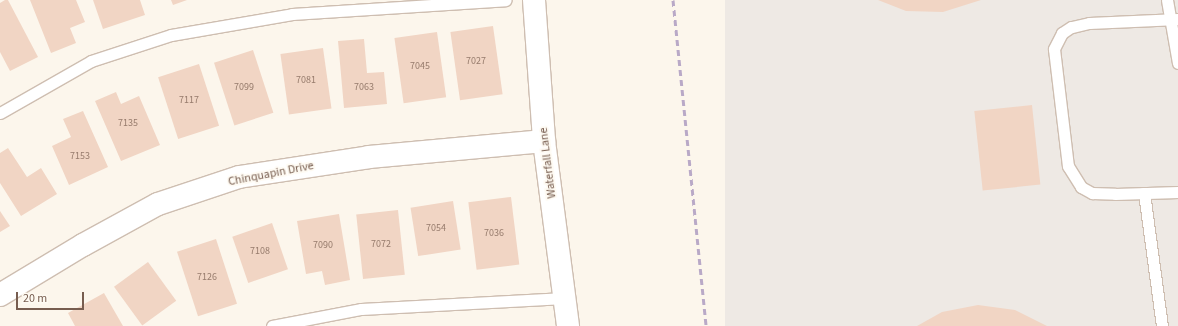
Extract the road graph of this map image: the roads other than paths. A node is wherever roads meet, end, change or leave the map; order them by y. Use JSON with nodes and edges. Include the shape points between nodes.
{"nodes":[{"id":1,"x":506,"y":0,"type":"edge"},
{"id":2,"x":534,"y":0,"type":"edge"},
{"id":3,"x":1167,"y":0,"type":"edge"},
{"id":4,"x":1175,"y":19,"type":"edge"},
{"id":5,"x":1178,"y":63,"type":"edge"},
{"id":6,"x":0,"y":113,"type":"edge"},
{"id":7,"x":544,"y":141,"type":"junction"},
{"id":8,"x":1178,"y":192,"type":"edge"},
{"id":9,"x":1144,"y":193,"type":"junction"},
{"id":10,"x":0,"y":295,"type":"edge"},
{"id":11,"x":565,"y":298,"type":"junction"},
{"id":12,"x":272,"y":326,"type":"edge"},
{"id":13,"x":568,"y":326,"type":"edge"},
{"id":14,"x":1162,"y":326,"type":"edge"}],
"edges":[{"from":1,"to":6,"type":"lane","via":[[292,14],[171,35],[91,61]]},
{"from":2,"to":7,"type":"street","name":"Waterfall Lane"},
{"from":3,"to":4,"type":"lane"},
{"from":4,"to":5,"type":"lane"},
{"from":4,"to":9,"type":"lane","via":[[1089,23],[1071,27],[1062,33],[1054,49],[1068,166],[1074,176],[1081,187],[1092,193]]},
{"from":7,"to":10,"type":"street","name":"Chinquapin Drive","via":[[369,157],[239,178],[158,204]]},
{"from":7,"to":11,"type":"street","name":"Waterfall Lane"},
{"from":8,"to":9,"type":"lane"},
{"from":9,"to":14,"type":"lane"},
{"from":11,"to":12,"type":"lane","via":[[361,309]]},
{"from":11,"to":13,"type":"street","name":"Waterfall Lane"}]}
